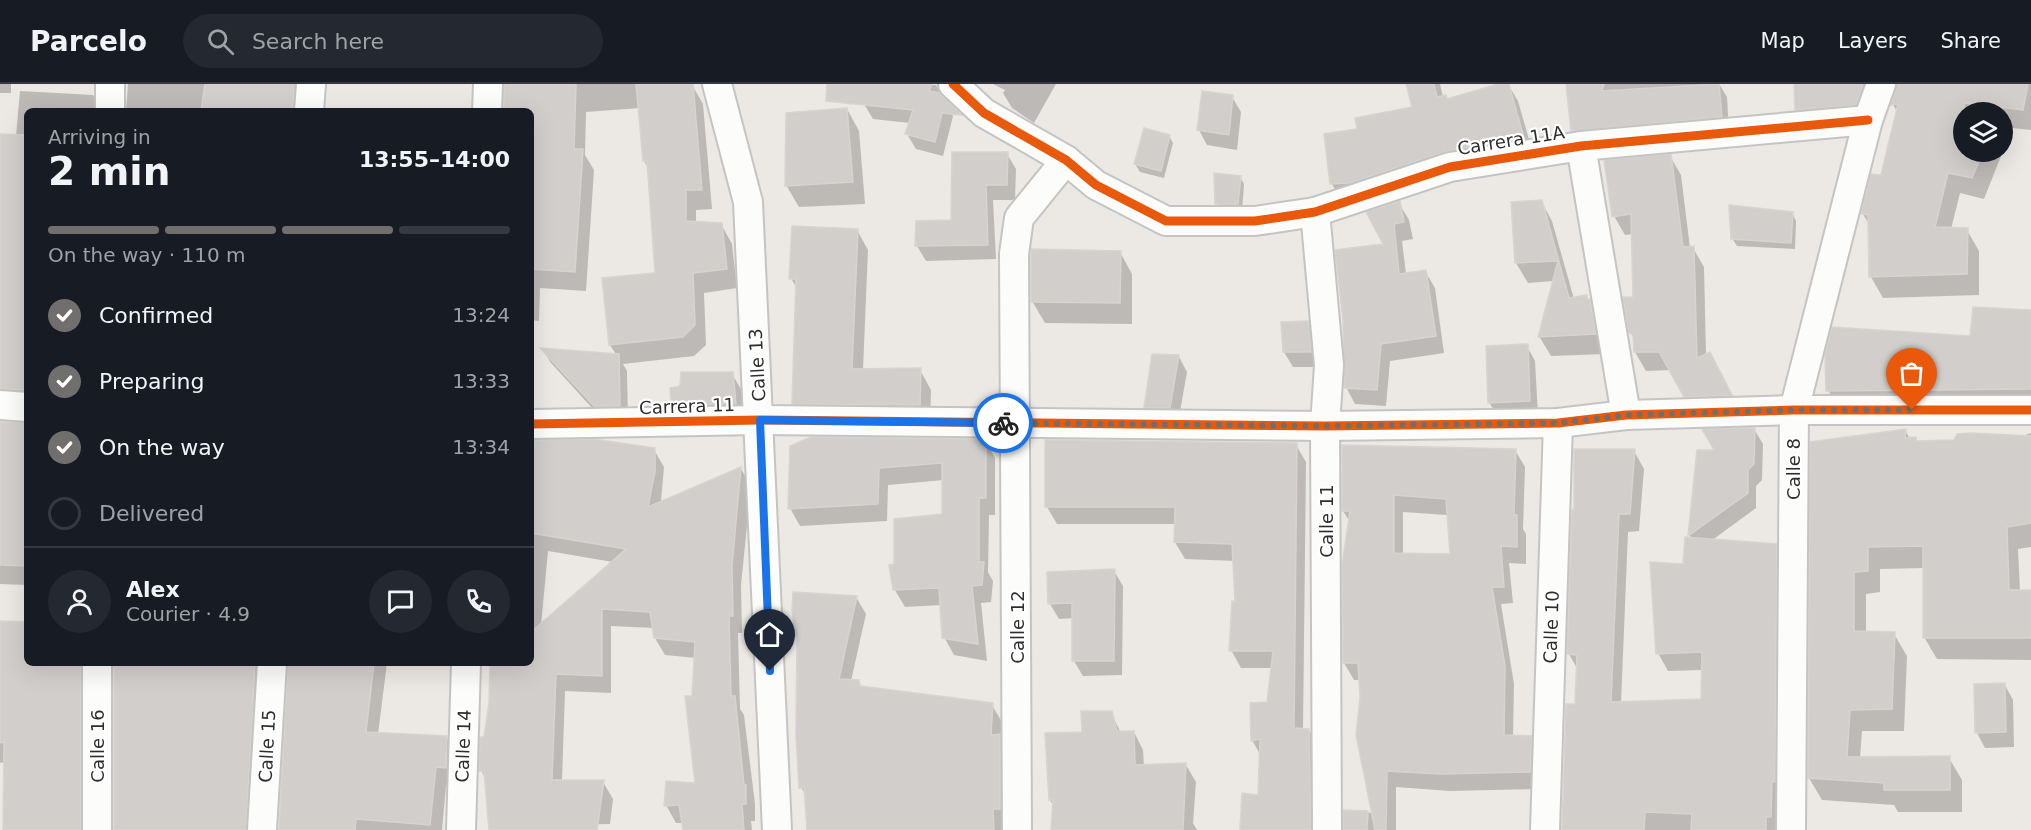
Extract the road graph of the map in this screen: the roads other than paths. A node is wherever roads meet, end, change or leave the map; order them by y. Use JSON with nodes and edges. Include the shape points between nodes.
{"nodes":[{"id":1,"x":110,"y":84,"type":"edge"},
{"id":2,"x":311,"y":84,"type":"edge"},
{"id":3,"x":488,"y":84,"type":"edge"},
{"id":4,"x":717,"y":84,"type":"edge"},
{"id":5,"x":953,"y":84,"type":"edge"},
{"id":6,"x":1881,"y":84,"type":"edge"},
{"id":7,"x":110,"y":108,"type":"edge"},
{"id":8,"x":309,"y":108,"type":"edge"},
{"id":9,"x":487,"y":108,"type":"edge"},
{"id":10,"x":1869,"y":120,"type":"junction"},
{"id":11,"x":1581,"y":146,"type":"junction"},
{"id":12,"x":1066,"y":160,"type":"junction"},
{"id":13,"x":1315,"y":212,"type":"junction"},
{"id":14,"x":0,"y":405,"type":"edge"},
{"id":15,"x":24,"y":406,"type":"edge"},
{"id":16,"x":1794,"y":410,"type":"junction"},
{"id":17,"x":2031,"y":410,"type":"edge"},
{"id":18,"x":1626,"y":415,"type":"junction"},
{"id":19,"x":760,"y":420,"type":"junction"},
{"id":20,"x":1016,"y":423,"type":"junction"},
{"id":21,"x":1558,"y":423,"type":"junction"},
{"id":22,"x":534,"y":424,"type":"edge"},
{"id":23,"x":1325,"y":426,"type":"junction"},
{"id":24,"x":97,"y":666,"type":"edge"},
{"id":25,"x":272,"y":666,"type":"edge"},
{"id":26,"x":466,"y":666,"type":"edge"},
{"id":27,"x":97,"y":830,"type":"edge"},
{"id":28,"x":262,"y":830,"type":"edge"},
{"id":29,"x":460,"y":830,"type":"edge"},
{"id":30,"x":777,"y":830,"type":"edge"},
{"id":31,"x":1017,"y":830,"type":"edge"},
{"id":32,"x":1327,"y":830,"type":"edge"},
{"id":33,"x":1545,"y":830,"type":"edge"},
{"id":34,"x":1791,"y":830,"type":"edge"}],
"edges":[{"from":1,"to":7,"type":"street"},
{"from":2,"to":8,"type":"street"},
{"from":3,"to":9,"type":"street"},
{"from":4,"to":19,"type":"street","name":"Calle 13","via":[[748,202]]},
{"from":5,"to":12,"type":"street","via":[[984,114]]},
{"from":6,"to":10,"type":"street","name":"Calle 8"},
{"from":10,"to":11,"type":"street","name":"Carrera 11A"},
{"from":10,"to":16,"type":"street","name":"Calle 8"},
{"from":11,"to":13,"type":"street","name":"Carrera 11A","via":[[1450,167]]},
{"from":11,"to":18,"type":"street"},
{"from":12,"to":13,"type":"street","name":"Carrera 11A","via":[[1096,185],[1166,221],[1255,221]]},
{"from":12,"to":20,"type":"street","name":"Calle 12","via":[[1019,218],[1014,254]]},
{"from":13,"to":23,"type":"street","name":"Calle 11","via":[[1329,365]]},
{"from":14,"to":15,"type":"street"},
{"from":16,"to":17,"type":"street","name":"Carrera 11"},
{"from":16,"to":18,"type":"street","name":"Carrera 11"},
{"from":16,"to":34,"type":"street","name":"Calle 8"},
{"from":18,"to":21,"type":"street","name":"Carrera 11"},
{"from":19,"to":20,"type":"street","name":"Carrera 11"},
{"from":19,"to":22,"type":"street","name":"Carrera 11"},
{"from":19,"to":30,"type":"street","name":"Calle 13"},
{"from":20,"to":23,"type":"street","name":"Carrera 11"},
{"from":20,"to":31,"type":"street","name":"Calle 12"},
{"from":21,"to":23,"type":"street","name":"Carrera 11"},
{"from":21,"to":33,"type":"street","name":"Calle 10"},
{"from":23,"to":32,"type":"street","name":"Calle 11"},
{"from":24,"to":27,"type":"street","name":"Calle 16"},
{"from":25,"to":28,"type":"street","name":"Calle 15"},
{"from":26,"to":29,"type":"street","name":"Calle 14"}]}
